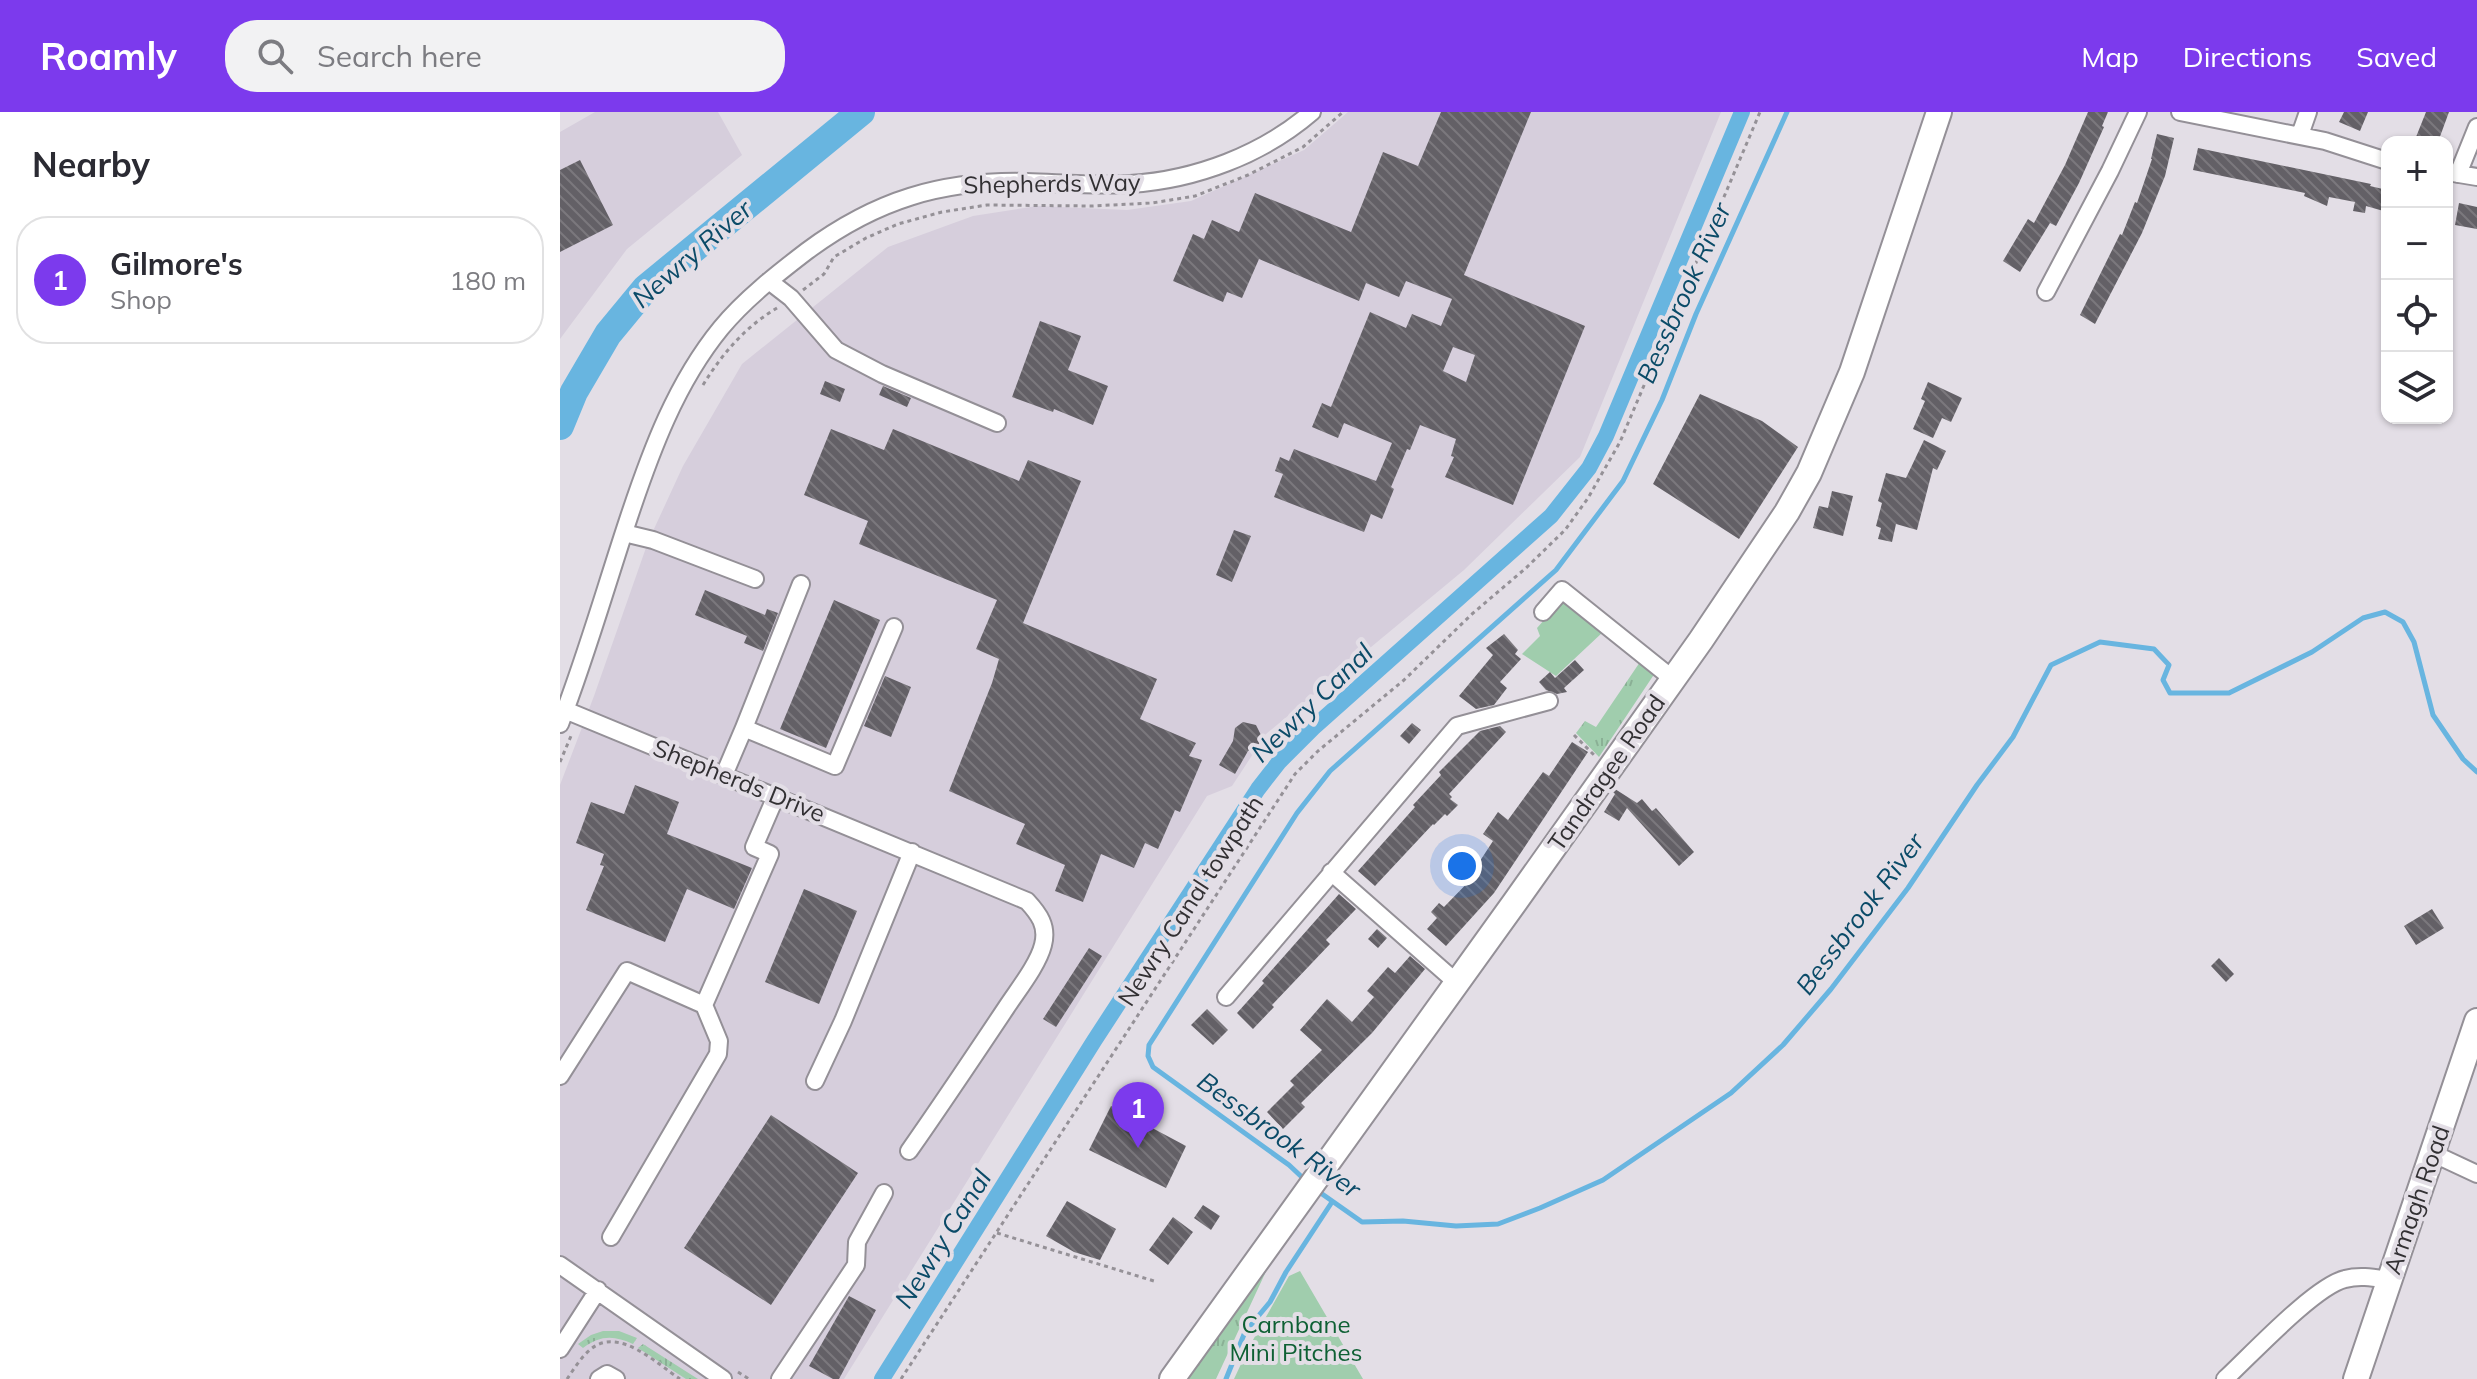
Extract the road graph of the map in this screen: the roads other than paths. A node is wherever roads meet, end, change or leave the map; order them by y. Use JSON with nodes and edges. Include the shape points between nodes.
{"nodes":[{"id":1,"x":1312,"y":112,"type":"edge"},
{"id":2,"x":1939,"y":112,"type":"edge"},
{"id":3,"x":2138,"y":112,"type":"edge"},
{"id":4,"x":2180,"y":112,"type":"edge"},
{"id":5,"x":2308,"y":112,"type":"edge"},
{"id":6,"x":2477,"y":127,"type":"edge"},
{"id":7,"x":2300,"y":135,"type":"junction"},
{"id":8,"x":2381,"y":159,"type":"edge"},
{"id":9,"x":2453,"y":173,"type":"edge"},
{"id":10,"x":2477,"y":177,"type":"edge"},
{"id":11,"x":769,"y":281,"type":"junction"},
{"id":12,"x":2046,"y":292,"type":"dead end"},
{"id":13,"x":997,"y":423,"type":"dead end"},
{"id":14,"x":624,"y":533,"type":"junction"},
{"id":15,"x":755,"y":579,"type":"dead end"},
{"id":16,"x":801,"y":584,"type":"dead end"},
{"id":17,"x":1543,"y":612,"type":"dead end"},
{"id":18,"x":894,"y":627,"type":"dead end"},
{"id":19,"x":1673,"y":679,"type":"junction"},
{"id":20,"x":1549,"y":701,"type":"dead end"},
{"id":21,"x":568,"y":717,"type":"edge"},
{"id":22,"x":744,"y":728,"type":"junction"},
{"id":23,"x":724,"y":775,"type":"junction"},
{"id":24,"x":776,"y":796,"type":"junction"},
{"id":25,"x":912,"y":852,"type":"junction"},
{"id":26,"x":1331,"y":872,"type":"junction"},
{"id":27,"x":1456,"y":982,"type":"junction"},
{"id":28,"x":1226,"y":997,"type":"dead end"},
{"id":29,"x":704,"y":1005,"type":"junction"},
{"id":30,"x":2477,"y":1021,"type":"edge"},
{"id":31,"x":560,"y":1076,"type":"edge"},
{"id":32,"x":815,"y":1081,"type":"dead end"},
{"id":33,"x":909,"y":1151,"type":"dead end"},
{"id":34,"x":2432,"y":1153,"type":"junction"},
{"id":35,"x":2477,"y":1174,"type":"edge"},
{"id":36,"x":884,"y":1193,"type":"dead end"},
{"id":37,"x":611,"y":1237,"type":"dead end"},
{"id":38,"x":560,"y":1265,"type":"edge"},
{"id":39,"x":2389,"y":1280,"type":"junction"},
{"id":40,"x":598,"y":1290,"type":"junction"},
{"id":41,"x":560,"y":1349,"type":"edge"},
{"id":42,"x":599,"y":1379,"type":"edge"},
{"id":43,"x":616,"y":1379,"type":"edge"},
{"id":44,"x":723,"y":1379,"type":"edge"},
{"id":45,"x":780,"y":1379,"type":"edge"},
{"id":46,"x":1172,"y":1379,"type":"edge"},
{"id":47,"x":2225,"y":1379,"type":"edge"},
{"id":48,"x":2356,"y":1379,"type":"edge"}],
"edges":[{"from":1,"to":11,"type":"street","name":"Shepherds Way","via":[[1259,147],[1179,178],[1131,184],[975,182],[904,198],[849,222]]},
{"from":2,"to":19,"type":"highway","name":"Tandragee Road","via":[[1852,372],[1809,473]]},
{"from":3,"to":12,"type":"street"},
{"from":4,"to":7,"type":"street"},
{"from":5,"to":7,"type":"street"},
{"from":6,"to":9,"type":"street"},
{"from":7,"to":8,"type":"street"},
{"from":9,"to":10,"type":"street"},
{"from":11,"to":13,"type":"street","via":[[836,350]]},
{"from":11,"to":14,"type":"street","name":"Shepherds Way","via":[[722,327],[685,382],[658,435]]},
{"from":14,"to":15,"type":"street"},
{"from":14,"to":21,"type":"street","name":"Shepherds Way"},
{"from":16,"to":22,"type":"street"},
{"from":17,"to":19,"type":"street","via":[[1562,590]]},
{"from":18,"to":22,"type":"street","via":[[835,766]]},
{"from":19,"to":27,"type":"highway","name":"Tandragee Road"},
{"from":20,"to":26,"type":"street","via":[[1457,726]]},
{"from":21,"to":23,"type":"street","name":"Shepherds Drive"},
{"from":22,"to":23,"type":"street"},
{"from":23,"to":24,"type":"street","name":"Shepherds Drive"},
{"from":24,"to":25,"type":"street","name":"Shepherds Drive"},
{"from":24,"to":29,"type":"street","via":[[754,847],[770,854]]},
{"from":25,"to":32,"type":"street"},
{"from":25,"to":33,"type":"street","name":"Shepherds Drive","via":[[1027,901],[1044,924],[1044,934],[1043,947],[1024,980]]},
{"from":26,"to":27,"type":"street"},
{"from":26,"to":28,"type":"street"},
{"from":27,"to":46,"type":"highway","name":"Tandragee Road"},
{"from":29,"to":31,"type":"street","via":[[627,971]]},
{"from":29,"to":37,"type":"street","via":[[719,1041],[718,1054]]},
{"from":30,"to":34,"type":"highway","name":"Armagh Road"},
{"from":34,"to":35,"type":"street"},
{"from":34,"to":39,"type":"highway","name":"Armagh Road"},
{"from":36,"to":45,"type":"street","via":[[857,1242],[856,1265]]},
{"from":38,"to":40,"type":"street"},
{"from":39,"to":47,"type":"street","via":[[2343,1279],[2327,1287]]},
{"from":39,"to":48,"type":"highway","name":"Armagh Road"},
{"from":40,"to":41,"type":"street"},
{"from":40,"to":44,"type":"street"},
{"from":42,"to":43,"type":"street","via":[[607,1374]]}]}
